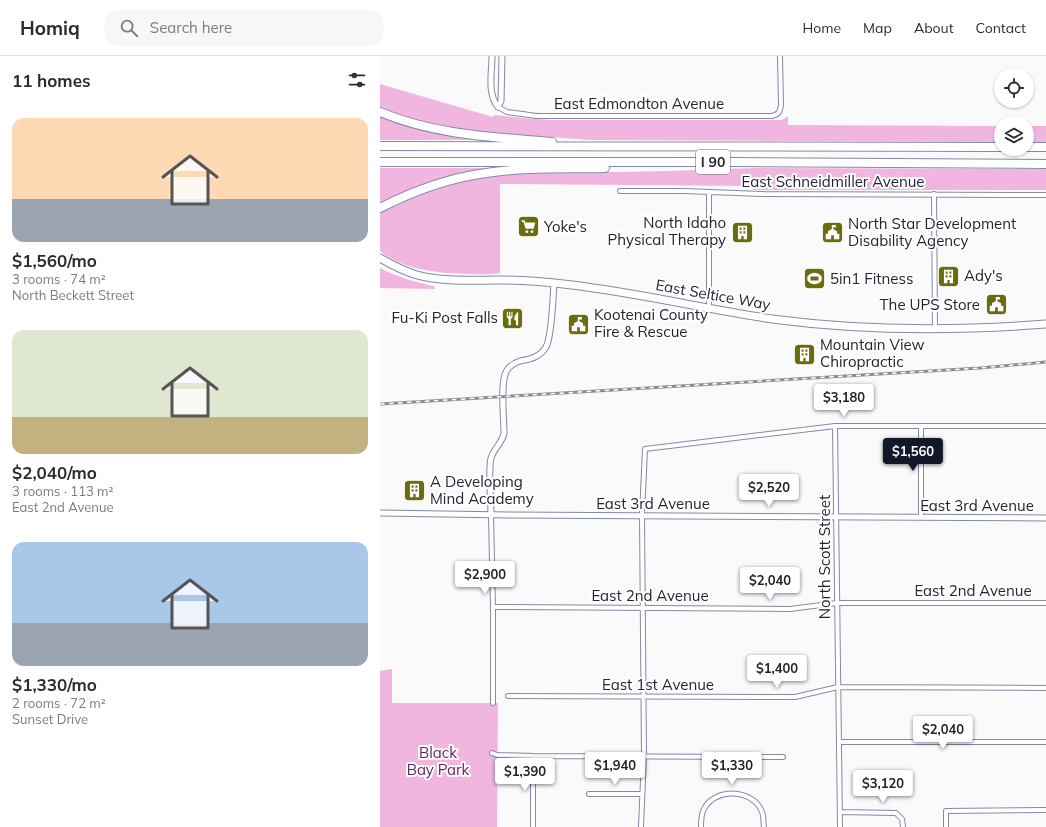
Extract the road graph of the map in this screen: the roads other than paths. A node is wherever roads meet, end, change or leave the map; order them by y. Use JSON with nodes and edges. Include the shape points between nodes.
{"nodes":[{"id":1,"x":492,"y":56,"type":"edge"},
{"id":2,"x":502,"y":56,"type":"edge"},
{"id":3,"x":780,"y":56,"type":"edge"},
{"id":4,"x":498,"y":108,"type":"junction"},
{"id":5,"x":380,"y":112,"type":"edge"},
{"id":6,"x":380,"y":146,"type":"edge"},
{"id":7,"x":621,"y":147,"type":"junction"},
{"id":8,"x":994,"y":147,"type":"edge"},
{"id":9,"x":1034,"y":147,"type":"edge"},
{"id":10,"x":1046,"y":147,"type":"edge"},
{"id":11,"x":380,"y":162,"type":"edge"},
{"id":12,"x":736,"y":162,"type":"junction"},
{"id":13,"x":1046,"y":164,"type":"edge"},
{"id":14,"x":620,"y":190,"type":"dead end"},
{"id":15,"x":709,"y":192,"type":"junction"},
{"id":16,"x":934,"y":194,"type":"junction"},
{"id":17,"x":1046,"y":195,"type":"edge"},
{"id":18,"x":380,"y":208,"type":"edge"},
{"id":19,"x":380,"y":258,"type":"edge"},
{"id":20,"x":554,"y":283,"type":"junction"},
{"id":21,"x":709,"y":309,"type":"junction"},
{"id":22,"x":1046,"y":324,"type":"edge"},
{"id":23,"x":934,"y":329,"type":"junction"},
{"id":24,"x":835,"y":426,"type":"junction"},
{"id":25,"x":921,"y":426,"type":"junction"},
{"id":26,"x":1046,"y":426,"type":"edge"},
{"id":27,"x":380,"y":513,"type":"edge"},
{"id":28,"x":491,"y":515,"type":"junction"},
{"id":29,"x":642,"y":515,"type":"junction"},
{"id":30,"x":837,"y":517,"type":"junction"},
{"id":31,"x":921,"y":517,"type":"junction"},
{"id":32,"x":1046,"y":518,"type":"edge"},
{"id":33,"x":837,"y":603,"type":"junction"},
{"id":34,"x":1046,"y":603,"type":"edge"},
{"id":35,"x":493,"y":607,"type":"junction"},
{"id":36,"x":643,"y":608,"type":"junction"},
{"id":37,"x":838,"y":687,"type":"junction"},
{"id":38,"x":1046,"y":688,"type":"edge"},
{"id":39,"x":508,"y":696,"type":"dead end"},
{"id":40,"x":643,"y":697,"type":"junction"},
{"id":41,"x":493,"y":703,"type":"dead end"},
{"id":42,"x":839,"y":742,"type":"junction"},
{"id":43,"x":1046,"y":742,"type":"edge"},
{"id":44,"x":492,"y":753,"type":"dead end"},
{"id":45,"x":533,"y":756,"type":"junction"},
{"id":46,"x":644,"y":756,"type":"junction"},
{"id":47,"x":783,"y":757,"type":"dead end"},
{"id":48,"x":589,"y":794,"type":"dead end"},
{"id":49,"x":642,"y":794,"type":"junction"},
{"id":50,"x":1046,"y":810,"type":"edge"},
{"id":51,"x":840,"y":812,"type":"junction"},
{"id":52,"x":533,"y":827,"type":"edge"},
{"id":53,"x":641,"y":827,"type":"edge"},
{"id":54,"x":701,"y":827,"type":"edge"},
{"id":55,"x":764,"y":827,"type":"edge"},
{"id":56,"x":840,"y":827,"type":"edge"},
{"id":57,"x":903,"y":827,"type":"edge"},
{"id":58,"x":946,"y":827,"type":"edge"}],
"edges":[{"from":1,"to":4,"type":"street","via":[[492,93]]},
{"from":2,"to":4,"type":"street","via":[[501,101]]},
{"from":3,"to":4,"type":"street","name":"East Edmondton Avenue","via":[[780,112],[772,116],[537,116],[507,112]]},
{"from":5,"to":7,"type":"highway","via":[[424,127],[457,133]]},
{"from":6,"to":7,"type":"highway","number":"I 90"},
{"from":7,"to":8,"type":"highway","number":"I 90"},
{"from":9,"to":10,"type":"highway"},
{"from":11,"to":12,"type":"highway","number":"I 90"},
{"from":12,"to":13,"type":"highway","number":"I 90"},
{"from":12,"to":18,"type":"highway","via":[[495,172],[468,176],[429,187]]},
{"from":14,"to":15,"type":"street","name":"East Schneidmiller Avenue"},
{"from":15,"to":16,"type":"street","name":"East Schneidmiller Avenue"},
{"from":15,"to":21,"type":"street"},
{"from":16,"to":17,"type":"street","name":"East Schneidmiller Avenue"},
{"from":16,"to":23,"type":"street"},
{"from":19,"to":20,"type":"main road","name":"East Seltice Way","via":[[407,272],[428,278]]},
{"from":20,"to":21,"type":"main road","name":"East Seltice Way","via":[[622,292]]},
{"from":20,"to":28,"type":"street","via":[[546,347],[536,357],[514,363],[505,375],[504,437],[494,452],[491,464]]},
{"from":21,"to":23,"type":"main road","name":"East Seltice Way","via":[[821,324]]},
{"from":22,"to":23,"type":"main road","name":"East Seltice Way"},
{"from":24,"to":25,"type":"street"},
{"from":24,"to":29,"type":"street","via":[[645,449]]},
{"from":24,"to":30,"type":"street","name":"North Scott Street"},
{"from":25,"to":26,"type":"street"},
{"from":25,"to":31,"type":"street"},
{"from":27,"to":28,"type":"street","name":"East 3rd Avenue"},
{"from":28,"to":29,"type":"street","name":"East 3rd Avenue"},
{"from":28,"to":35,"type":"street"},
{"from":29,"to":30,"type":"street","name":"East 3rd Avenue"},
{"from":29,"to":36,"type":"street"},
{"from":30,"to":31,"type":"street","name":"East 3rd Avenue"},
{"from":30,"to":33,"type":"street","name":"North Scott Street"},
{"from":31,"to":32,"type":"street","name":"East 3rd Avenue"},
{"from":33,"to":34,"type":"street","name":"East 2nd Avenue"},
{"from":33,"to":36,"type":"street","name":"East 2nd Avenue","via":[[790,609]]},
{"from":33,"to":37,"type":"street","name":"North Scott Street"},
{"from":35,"to":36,"type":"street","name":"East 2nd Avenue"},
{"from":35,"to":41,"type":"street"},
{"from":36,"to":40,"type":"street"},
{"from":37,"to":38,"type":"street","name":"East 1st Avenue"},
{"from":37,"to":40,"type":"street","name":"East 1st Avenue","via":[[795,697]]},
{"from":37,"to":42,"type":"street","name":"North Scott Street"},
{"from":39,"to":40,"type":"street","name":"East 1st Avenue"},
{"from":40,"to":46,"type":"street"},
{"from":42,"to":43,"type":"street"},
{"from":42,"to":51,"type":"street","name":"North Scott Street"},
{"from":44,"to":45,"type":"street"},
{"from":45,"to":46,"type":"street"},
{"from":45,"to":52,"type":"street"},
{"from":46,"to":47,"type":"street"},
{"from":46,"to":49,"type":"street"},
{"from":48,"to":49,"type":"street"},
{"from":49,"to":53,"type":"street"},
{"from":50,"to":58,"type":"street","via":[[946,811]]},
{"from":51,"to":56,"type":"street","name":"North Scott Street"},
{"from":51,"to":57,"type":"street","via":[[896,813],[902,819]]},
{"from":54,"to":55,"type":"street","via":[[702,813],[710,801],[723,794],[736,794],[749,796],[757,803],[762,812]]}]}
